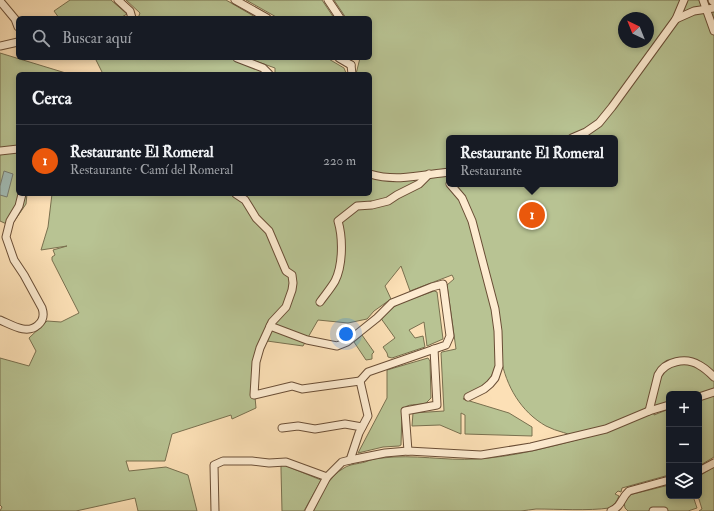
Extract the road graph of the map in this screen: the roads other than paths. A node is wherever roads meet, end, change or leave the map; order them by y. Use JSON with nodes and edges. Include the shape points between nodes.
{"nodes":[{"id":1,"x":118,"y":0,"type":"edge"},
{"id":2,"x":235,"y":0,"type":"edge"},
{"id":3,"x":328,"y":0,"type":"edge"},
{"id":4,"x":684,"y":0,"type":"edge"},
{"id":5,"x":703,"y":0,"type":"edge"},
{"id":6,"x":0,"y":1,"type":"edge"},
{"id":7,"x":714,"y":8,"type":"edge"},
{"id":8,"x":706,"y":9,"type":"junction"},
{"id":9,"x":131,"y":16,"type":"edge"},
{"id":10,"x":263,"y":16,"type":"edge"},
{"id":11,"x":339,"y":16,"type":"edge"},
{"id":12,"x":676,"y":19,"type":"junction"},
{"id":13,"x":16,"y":22,"type":"edge"},
{"id":14,"x":714,"y":31,"type":"edge"},
{"id":15,"x":16,"y":42,"type":"edge"},
{"id":16,"x":0,"y":46,"type":"edge"},
{"id":17,"x":242,"y":60,"type":"edge"},
{"id":18,"x":353,"y":61,"type":"edge"},
{"id":19,"x":267,"y":72,"type":"edge"},
{"id":20,"x":352,"y":72,"type":"edge"},
{"id":21,"x":579,"y":135,"type":"edge"},
{"id":22,"x":16,"y":149,"type":"edge"},
{"id":23,"x":0,"y":151,"type":"edge"},
{"id":24,"x":446,"y":172,"type":"edge"},
{"id":25,"x":440,"y":173,"type":"junction"},
{"id":26,"x":372,"y":174,"type":"edge"},
{"id":27,"x":429,"y":174,"type":"junction"},
{"id":28,"x":446,"y":179,"type":"edge"},
{"id":29,"x":453,"y":187,"type":"edge"},
{"id":30,"x":22,"y":196,"type":"edge"},
{"id":31,"x":239,"y":196,"type":"edge"},
{"id":32,"x":320,"y":302,"type":"dead end"},
{"id":33,"x":0,"y":320,"type":"edge"},
{"id":34,"x":270,"y":326,"type":"junction"},
{"id":35,"x":434,"y":349,"type":"junction"},
{"id":36,"x":714,"y":377,"type":"edge"},
{"id":37,"x":360,"y":381,"type":"junction"},
{"id":38,"x":714,"y":392,"type":"edge"},
{"id":39,"x":702,"y":396,"type":"edge"},
{"id":40,"x":468,"y":397,"type":"dead end"},
{"id":41,"x":666,"y":406,"type":"edge"},
{"id":42,"x":649,"y":411,"type":"junction"},
{"id":43,"x":362,"y":427,"type":"junction"},
{"id":44,"x":282,"y":428,"type":"dead end"},
{"id":45,"x":408,"y":451,"type":"junction"},
{"id":46,"x":350,"y":460,"type":"junction"},
{"id":47,"x":714,"y":463,"type":"edge"},
{"id":48,"x":702,"y":469,"type":"edge"},
{"id":49,"x":327,"y":477,"type":"junction"},
{"id":50,"x":666,"y":481,"type":"edge"},
{"id":51,"x":620,"y":509,"type":"edge"},
{"id":52,"x":215,"y":511,"type":"edge"},
{"id":53,"x":308,"y":511,"type":"edge"},
{"id":54,"x":611,"y":511,"type":"edge"},
{"id":55,"x":653,"y":511,"type":"edge"},
{"id":56,"x":664,"y":511,"type":"edge"}],
"edges":[{"from":1,"to":9,"type":"street","via":[[130,11]]},
{"from":2,"to":10,"type":"street"},
{"from":3,"to":11,"type":"street"},
{"from":4,"to":12,"type":"street"},
{"from":5,"to":8,"type":"street"},
{"from":6,"to":13,"type":"street"},
{"from":7,"to":8,"type":"street"},
{"from":8,"to":12,"type":"street"},
{"from":8,"to":14,"type":"street"},
{"from":12,"to":21,"type":"street","via":[[600,122]]},
{"from":15,"to":16,"type":"street"},
{"from":17,"to":19,"type":"street"},
{"from":18,"to":20,"type":"street"},
{"from":22,"to":23,"type":"street"},
{"from":24,"to":25,"type":"street"},
{"from":25,"to":27,"type":"street"},
{"from":25,"to":28,"type":"street"},
{"from":26,"to":27,"type":"street","via":[[402,179]]},
{"from":27,"to":32,"type":"street","via":[[420,184],[388,201],[357,206],[338,221],[339,266],[335,280]]},
{"from":29,"to":40,"type":"street","via":[[462,198],[472,221],[498,331],[499,366],[495,378],[484,389]]},
{"from":30,"to":33,"type":"street","via":[[6,237],[14,260],[44,314],[41,323],[31,330]]},
{"from":31,"to":34,"type":"street","via":[[269,231],[286,271],[292,275],[292,290],[286,307]]},
{"from":34,"to":35,"type":"street","via":[[307,340],[337,346],[347,342],[365,328],[392,303],[443,284],[450,336],[446,345]]},
{"from":34,"to":37,"type":"street","via":[[256,362],[254,395],[292,386],[302,389]]},
{"from":35,"to":37,"type":"street","via":[[368,372]]},
{"from":35,"to":45,"type":"street","via":[[437,405],[405,411]]},
{"from":36,"to":42,"type":"street","via":[[700,365],[691,362],[668,364],[658,375]]},
{"from":37,"to":43,"type":"street","via":[[368,416]]},
{"from":38,"to":39,"type":"street"},
{"from":41,"to":42,"type":"street"},
{"from":42,"to":45,"type":"street","via":[[606,429],[531,447],[481,455]]},
{"from":43,"to":44,"type":"street","via":[[345,424],[315,429],[298,426]]},
{"from":43,"to":46,"type":"street"},
{"from":45,"to":46,"type":"street"},
{"from":46,"to":49,"type":"street","via":[[342,462]]},
{"from":47,"to":48,"type":"street"},
{"from":49,"to":52,"type":"street","via":[[286,462],[223,461],[214,465]]},
{"from":49,"to":53,"type":"street"},
{"from":50,"to":51,"type":"street","via":[[628,491],[624,495]]},
{"from":51,"to":54,"type":"street"},
{"from":55,"to":56,"type":"street"}]}
